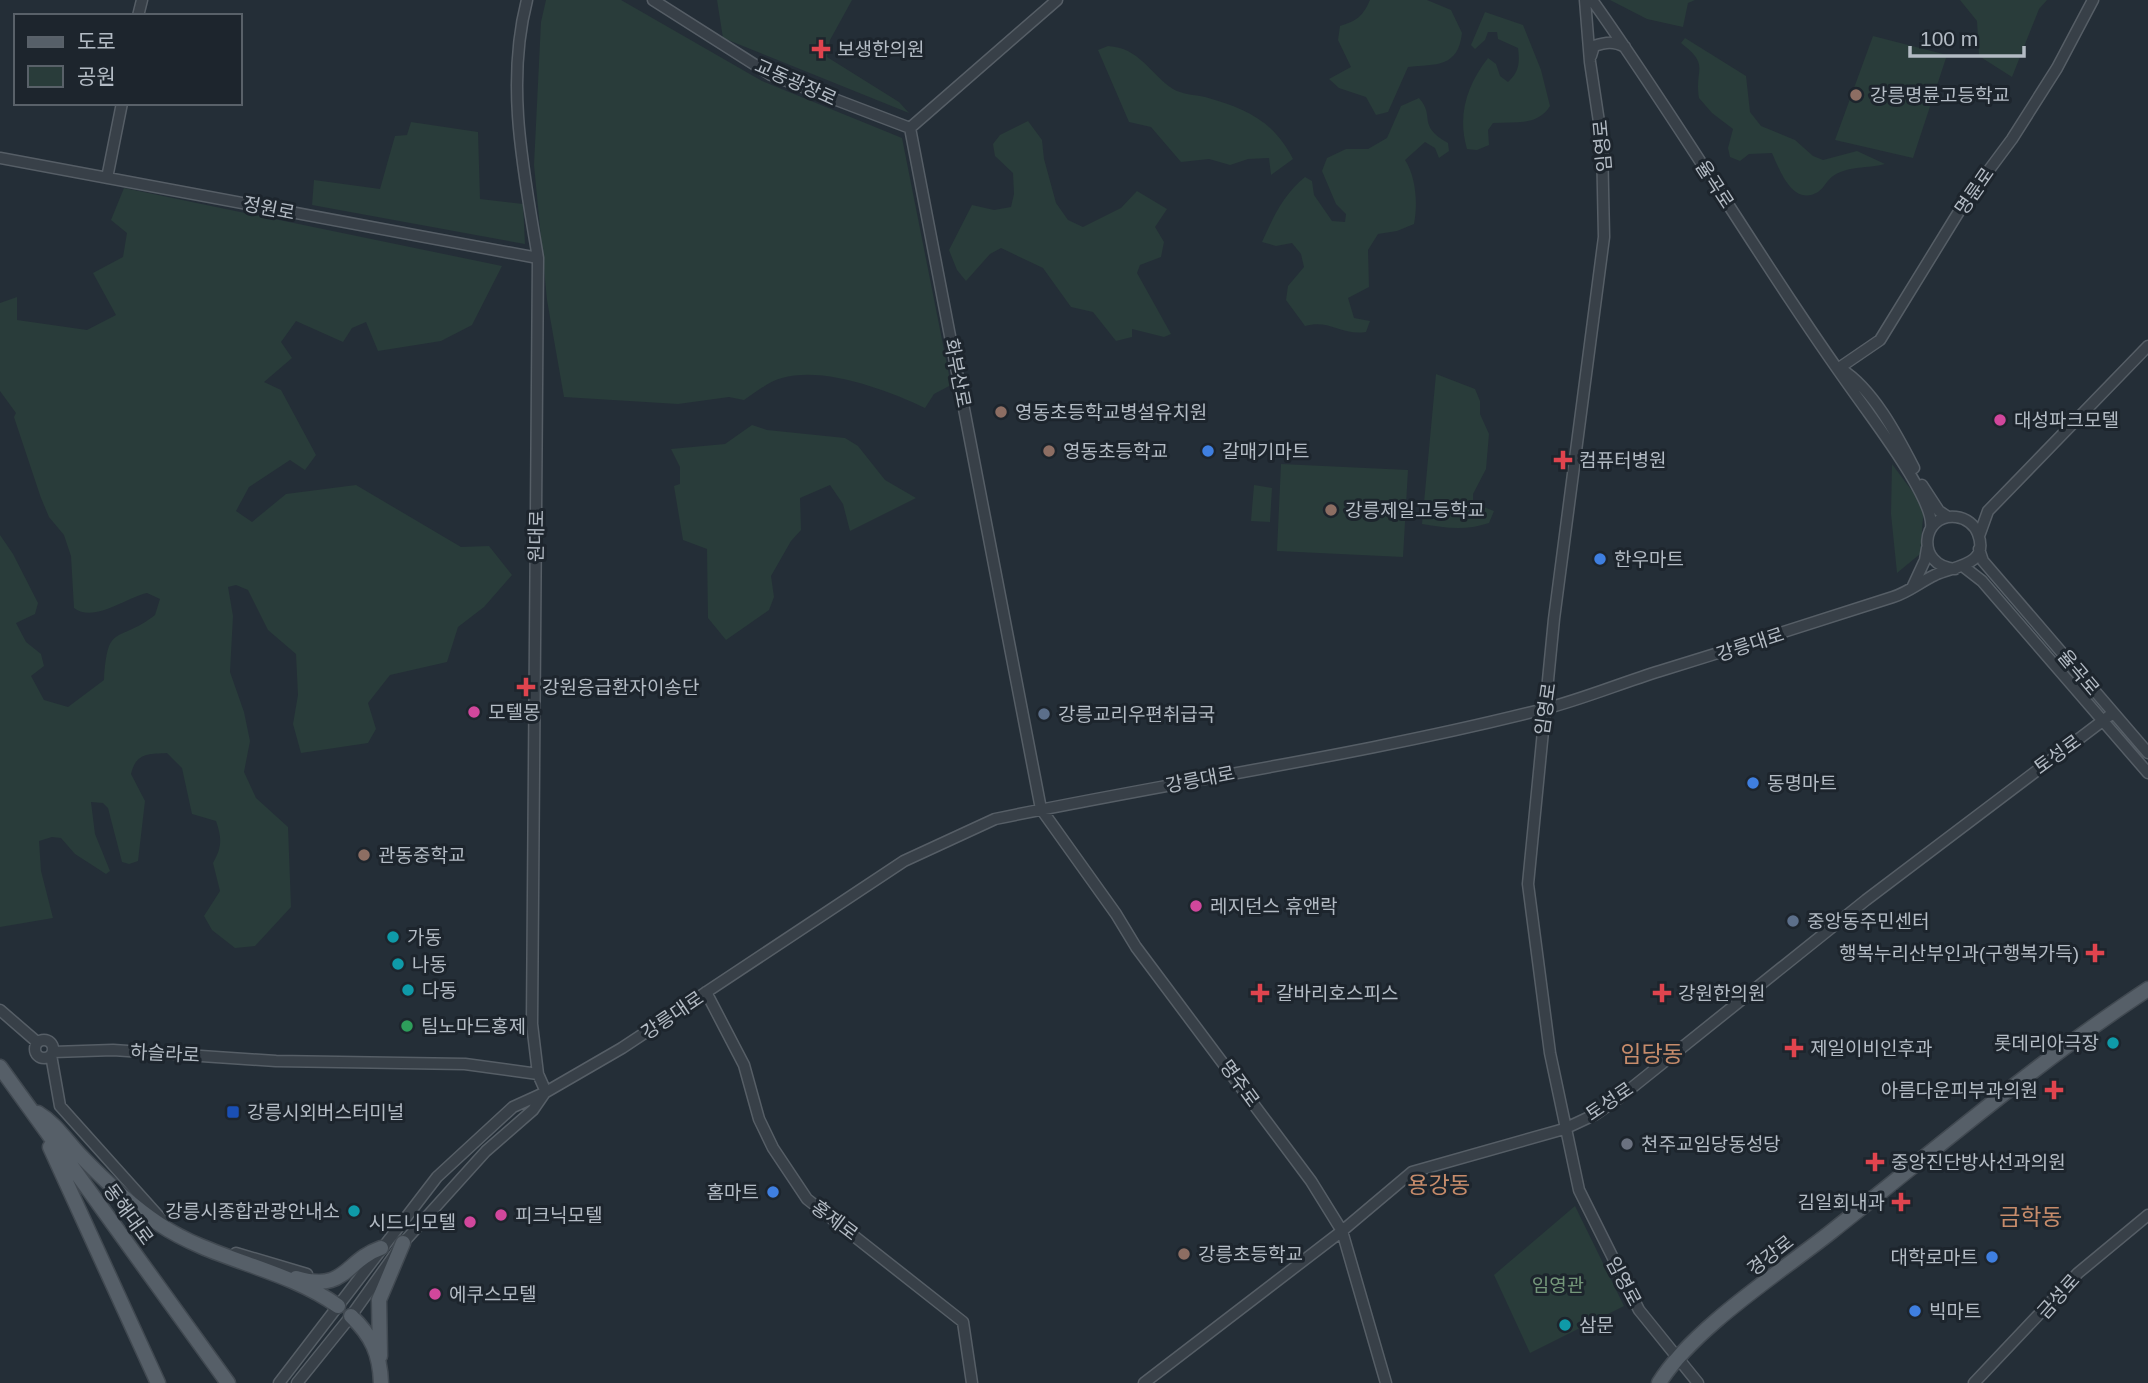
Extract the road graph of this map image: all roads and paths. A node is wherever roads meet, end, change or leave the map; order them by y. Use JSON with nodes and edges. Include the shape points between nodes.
{"nodes":[{"id":1,"x":527,"y":0,"type":"edge"},
{"id":2,"x":653,"y":0,"type":"edge"},
{"id":3,"x":1057,"y":0,"type":"edge"},
{"id":4,"x":1585,"y":0,"type":"edge"},
{"id":5,"x":1592,"y":0,"type":"edge"},
{"id":6,"x":2093,"y":0,"type":"edge"},
{"id":7,"x":1626,"y":47,"type":"junction"},
{"id":8,"x":1590,"y":62,"type":"junction"},
{"id":9,"x":122,"y":105,"type":"edge"},
{"id":10,"x":910,"y":128,"type":"junction"},
{"id":11,"x":0,"y":158,"type":"edge"},
{"id":12,"x":107,"y":178,"type":"junction"},
{"id":13,"x":538,"y":258,"type":"junction"},
{"id":14,"x":2147,"y":351,"type":"edge"},
{"id":15,"x":1839,"y":368,"type":"junction"},
{"id":16,"x":1988,"y":511,"type":"junction"},
{"id":17,"x":1948,"y":517,"type":"junction"},
{"id":18,"x":1961,"y":518,"type":"junction"},
{"id":19,"x":1931,"y":528,"type":"junction"},
{"id":20,"x":1979,"y":536,"type":"junction"},
{"id":21,"x":1927,"y":544,"type":"junction"},
{"id":22,"x":1979,"y":550,"type":"junction"},
{"id":23,"x":1959,"y":568,"type":"junction"},
{"id":24,"x":1910,"y":590,"type":"junction"},
{"id":25,"x":1545,"y":709,"type":"junction"},
{"id":26,"x":2113,"y":713,"type":"junction"},
{"id":27,"x":2103,"y":721,"type":"junction"},
{"id":28,"x":2148,"y":753,"type":"edge"},
{"id":29,"x":2148,"y":773,"type":"edge"},
{"id":30,"x":1041,"y":809,"type":"junction"},
{"id":31,"x":2148,"y":989,"type":"edge"},
{"id":32,"x":706,"y":992,"type":"junction"},
{"id":33,"x":0,"y":1010,"type":"edge"},
{"id":34,"x":52,"y":1054,"type":"junction"},
{"id":35,"x":0,"y":1068,"type":"edge"},
{"id":36,"x":538,"y":1074,"type":"junction"},
{"id":37,"x":546,"y":1092,"type":"junction"},
{"id":38,"x":31,"y":1108,"type":"junction"},
{"id":39,"x":1564,"y":1129,"type":"junction"},
{"id":40,"x":2148,"y":1215,"type":"edge"},
{"id":41,"x":1342,"y":1231,"type":"junction"},
{"id":42,"x":178,"y":1233,"type":"junction"},
{"id":43,"x":192,"y":1243,"type":"junction"},
{"id":44,"x":403,"y":1243,"type":"junction"},
{"id":45,"x":381,"y":1248,"type":"junction"},
{"id":46,"x":269,"y":1270,"type":"junction"},
{"id":47,"x":341,"y":1277,"type":"junction"},
{"id":48,"x":338,"y":1306,"type":"junction"},
{"id":49,"x":351,"y":1316,"type":"junction"},
{"id":50,"x":380,"y":1356,"type":"junction"},
{"id":51,"x":1676,"y":1357,"type":"junction"},
{"id":52,"x":158,"y":1383,"type":"edge"},
{"id":53,"x":228,"y":1383,"type":"edge"},
{"id":54,"x":279,"y":1383,"type":"edge"},
{"id":55,"x":297,"y":1383,"type":"edge"},
{"id":56,"x":382,"y":1383,"type":"edge"},
{"id":57,"x":972,"y":1383,"type":"edge"},
{"id":58,"x":1144,"y":1383,"type":"edge"},
{"id":59,"x":1386,"y":1383,"type":"edge"},
{"id":60,"x":1659,"y":1383,"type":"edge"},
{"id":61,"x":1698,"y":1383,"type":"edge"},
{"id":62,"x":1974,"y":1383,"type":"edge"}],
"edges":[{"from":1,"to":13,"type":"street","name":"원대로","via":[[517,104]]},
{"from":2,"to":10,"type":"street","name":"교동광장로","via":[[771,75]]},
{"from":3,"to":10,"type":"street"},
{"from":4,"to":8,"type":"street","name":"임영로"},
{"from":5,"to":7,"type":"street","name":"율곡로"},
{"from":6,"to":15,"type":"street","name":"명륜로","via":[[2057,68],[1963,205],[1880,340]]},
{"from":7,"to":8,"type":"street","via":[[1615,42],[1594,46]]},
{"from":7,"to":15,"type":"street","name":"율곡로"},
{"from":8,"to":25,"type":"street","name":"임영로","via":[[1602,142],[1604,237]]},
{"from":9,"to":12,"type":"street"},
{"from":10,"to":30,"type":"street","name":"화부산로"},
{"from":11,"to":12,"type":"street","name":"정원로"},
{"from":12,"to":13,"type":"street","name":"정원로"},
{"from":13,"to":36,"type":"street","name":"원대로","via":[[532,1024]]},
{"from":14,"to":16,"type":"street"},
{"from":15,"to":17,"type":"street","name":"율곡로","via":[[1857,379],[1903,447],[1924,489]]},
{"from":15,"to":19,"type":"street","name":"율곡로","via":[[1899,455],[1930,513]]},
{"from":16,"to":18,"type":"street"},
{"from":16,"to":20,"type":"street"},
{"from":17,"to":18,"type":"street"},
{"from":17,"to":19,"type":"street"},
{"from":18,"to":20,"type":"street"},
{"from":19,"to":21,"type":"street"},
{"from":20,"to":22,"type":"street"},
{"from":21,"to":23,"type":"street","via":[[1939,565]]},
{"from":21,"to":24,"type":"street","via":[[1925,560]]},
{"from":22,"to":23,"type":"street","via":[[1970,563]]},
{"from":22,"to":26,"type":"street","name":"율곡로","via":[[1983,561]]},
{"from":23,"to":24,"type":"street","name":"강릉대로"},
{"from":23,"to":27,"type":"street","via":[[1982,581]]},
{"from":24,"to":25,"type":"street","name":"강릉대로"},
{"from":25,"to":30,"type":"street","name":"강릉대로"},
{"from":25,"to":39,"type":"street","name":"임영로","via":[[1528,884]]},
{"from":26,"to":27,"type":"street","name":"토성로"},
{"from":26,"to":28,"type":"street","name":"율곡로"},
{"from":27,"to":29,"type":"street"},
{"from":27,"to":39,"type":"street","name":"토성로","via":[[1867,900],[1619,1098]]},
{"from":30,"to":32,"type":"street","name":"강릉대로","via":[[995,819],[904,861]]},
{"from":30,"to":41,"type":"street","name":"명주로","via":[[1136,947],[1311,1181]]},
{"from":31,"to":51,"type":"main road","name":"경강로","via":[[2075,1040]]},
{"from":32,"to":37,"type":"street","name":"강릉대로"},
{"from":32,"to":57,"type":"street","name":"홍제로","via":[[744,1065],[759,1119],[807,1199],[963,1322]]},
{"from":33,"to":34,"type":"street","via":[[37,1042],[37,1056]]},
{"from":34,"to":36,"type":"street","name":"하슬라로","via":[[113,1050],[276,1061],[465,1064]]},
{"from":34,"to":42,"type":"street","via":[[60,1107],[131,1188]]},
{"from":35,"to":38,"type":"main road","name":"동해대로"},
{"from":36,"to":37,"type":"street","name":"원대로"},
{"from":37,"to":44,"type":"street","name":"강릉대로"},
{"from":37,"to":45,"type":"street","name":"강릉대로","via":[[513,1107],[484,1131],[437,1177]]},
{"from":38,"to":43,"type":"main road","via":[[50,1120],[118,1192],[158,1224]]},
{"from":38,"to":52,"type":"main road"},
{"from":38,"to":53,"type":"main road","name":"동해대로"},
{"from":39,"to":41,"type":"street","name":"토성로","via":[[1412,1172]]},
{"from":39,"to":51,"type":"street","name":"임영로","via":[[1579,1190],[1624,1286]]},
{"from":40,"to":62,"type":"street","name":"금성로","via":[[2078,1273]]},
{"from":41,"to":58,"type":"street","name":"토성로"},
{"from":41,"to":59,"type":"street","name":"명주로"},
{"from":42,"to":43,"type":"street"},
{"from":42,"to":47,"type":"street","via":[[292,1271]]},
{"from":43,"to":46,"type":"main road"},
{"from":44,"to":49,"type":"street","name":"강릉대로"},
{"from":44,"to":50,"type":"main road","via":[[379,1300]]},
{"from":45,"to":47,"type":"main road","via":[[366,1253]]},
{"from":45,"to":48,"type":"street","name":"강릉대로"},
{"from":46,"to":47,"type":"main road","via":[[308,1282]]},
{"from":46,"to":48,"type":"main road"},
{"from":48,"to":49,"type":"street"},
{"from":48,"to":54,"type":"street","name":"강릉대로"},
{"from":49,"to":50,"type":"main road"},
{"from":49,"to":55,"type":"street","name":"강릉대로"},
{"from":50,"to":56,"type":"main road"},
{"from":51,"to":60,"type":"main road","name":"경강로"},
{"from":51,"to":61,"type":"street","name":"임영로"}]}
